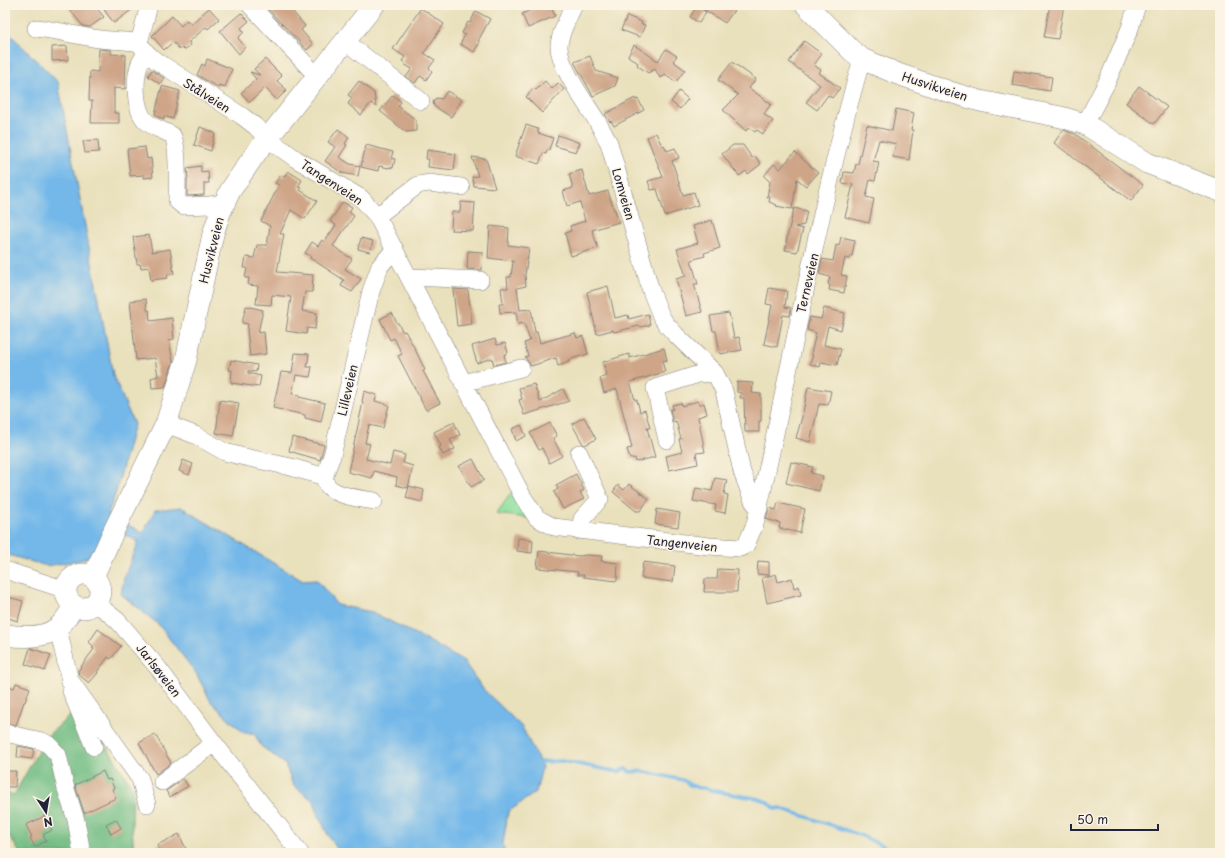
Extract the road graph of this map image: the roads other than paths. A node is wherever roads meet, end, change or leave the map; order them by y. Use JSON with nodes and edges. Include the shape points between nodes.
{"nodes":[{"id":1,"x":149,"y":5,"type":"edge"},
{"id":2,"x":250,"y":5,"type":"edge"},
{"id":3,"x":374,"y":5,"type":"edge"},
{"id":4,"x":574,"y":5,"type":"edge"},
{"id":5,"x":806,"y":5,"type":"edge"},
{"id":6,"x":1137,"y":5,"type":"edge"},
{"id":7,"x":36,"y":28,"type":"dead end"},
{"id":8,"x":345,"y":41,"type":"junction"},
{"id":9,"x":143,"y":47,"type":"junction"},
{"id":10,"x":862,"y":59,"type":"junction"},
{"id":11,"x":316,"y":76,"type":"junction"},
{"id":12,"x":421,"y":101,"type":"dead end"},
{"id":13,"x":1085,"y":124,"type":"junction"},
{"id":14,"x":268,"y":139,"type":"junction"},
{"id":15,"x":461,"y":187,"type":"dead end"},
{"id":16,"x":1220,"y":192,"type":"edge"},
{"id":17,"x":224,"y":203,"type":"junction"},
{"id":18,"x":377,"y":216,"type":"junction"},
{"id":19,"x":395,"y":249,"type":"junction"},
{"id":20,"x":410,"y":277,"type":"junction"},
{"id":21,"x":480,"y":280,"type":"dead end"},
{"id":22,"x":521,"y":368,"type":"dead end"},
{"id":23,"x":715,"y":373,"type":"junction"},
{"id":24,"x":463,"y":383,"type":"junction"},
{"id":25,"x":166,"y":424,"type":"junction"},
{"id":26,"x":667,"y":440,"type":"dead end"},
{"id":27,"x":579,"y":453,"type":"dead end"},
{"id":28,"x":325,"y":477,"type":"junction"},
{"id":29,"x":374,"y":501,"type":"dead end"},
{"id":30,"x":759,"y":509,"type":"junction"},
{"id":31,"x":580,"y":531,"type":"junction"},
{"id":32,"x":5,"y":570,"type":"edge"},
{"id":33,"x":93,"y":577,"type":"junction"},
{"id":34,"x":70,"y":598,"type":"junction"},
{"id":35,"x":96,"y":603,"type":"junction"},
{"id":36,"x":56,"y":629,"type":"junction"},
{"id":37,"x":5,"y":635,"type":"edge"},
{"id":38,"x":70,"y":681,"type":"junction"},
{"id":39,"x":5,"y":733,"type":"edge"},
{"id":40,"x":214,"y":742,"type":"junction"},
{"id":41,"x":94,"y":747,"type":"dead end"},
{"id":42,"x":82,"y":853,"type":"edge"},
{"id":43,"x":300,"y":853,"type":"edge"}],
"edges":[{"from":1,"to":9,"type":"street"},
{"from":2,"to":11,"type":"street"},
{"from":3,"to":8,"type":"main road","name":"Husvikveien"},
{"from":4,"to":23,"type":"street","name":"Lomveien","via":[[559,45],[563,63],[609,143],[661,316]]},
{"from":5,"to":10,"type":"main road","name":"Husvikveien"},
{"from":6,"to":13,"type":"street","via":[[1107,82]]},
{"from":7,"to":9,"type":"street","via":[[124,40]]},
{"from":8,"to":11,"type":"main road","name":"Husvikveien"},
{"from":8,"to":12,"type":"street"},
{"from":9,"to":14,"type":"street","name":"Stålveien","via":[[176,74],[242,116]]},
{"from":9,"to":17,"type":"street","via":[[137,102],[140,113],[147,122],[174,137],[177,201],[183,206]]},
{"from":10,"to":13,"type":"main road","name":"Husvikveien","via":[[950,92]]},
{"from":10,"to":30,"type":"street","name":"Terneveien","via":[[806,283]]},
{"from":11,"to":14,"type":"main road","name":"Husvikveien"},
{"from":13,"to":16,"type":"main road","name":"Husvikveien","via":[[1147,163]]},
{"from":14,"to":17,"type":"main road","name":"Husvikveien","via":[[245,167]]},
{"from":14,"to":18,"type":"street","name":"Tangenveien","via":[[361,198]]},
{"from":15,"to":18,"type":"street","via":[[429,183],[418,185]]},
{"from":17,"to":25,"type":"main road","name":"Husvikveien","via":[[213,234],[182,376]]},
{"from":18,"to":19,"type":"street","name":"Tangenveien"},
{"from":19,"to":20,"type":"street","name":"Tangenveien"},
{"from":19,"to":28,"type":"street","name":"Lilleveien","via":[[380,266],[371,291]]},
{"from":20,"to":21,"type":"street"},
{"from":20,"to":24,"type":"street","name":"Tangenveien"},
{"from":22,"to":24,"type":"street"},
{"from":23,"to":26,"type":"street","via":[[699,374],[655,388]]},
{"from":23,"to":30,"type":"street","name":"Lomveien","via":[[724,391],[742,472],[753,501]]},
{"from":24,"to":31,"type":"street","name":"Tangenveien","via":[[537,518],[554,527]]},
{"from":25,"to":28,"type":"street","via":[[225,452]]},
{"from":25,"to":33,"type":"main road","name":"Husvikveien"},
{"from":27,"to":31,"type":"street","via":[[600,499],[582,519]]},
{"from":28,"to":29,"type":"street","via":[[332,490]]},
{"from":30,"to":31,"type":"street","name":"Tangenveien","via":[[750,539],[740,548]]},
{"from":32,"to":34,"type":"street"},
{"from":33,"to":34,"type":"main road","via":[[83,574],[70,580]]},
{"from":33,"to":35,"type":"main road","via":[[101,589]]},
{"from":34,"to":35,"type":"main road","via":[[78,608],[88,608]]},
{"from":34,"to":36,"type":"main road"},
{"from":35,"to":40,"type":"street","name":"Jarlsøveien","via":[[131,635]]},
{"from":36,"to":37,"type":"main road","via":[[31,637]]},
{"from":36,"to":38,"type":"street"},
{"from":38,"to":40,"type":"street","via":[[140,779],[147,804],[162,782]]},
{"from":38,"to":41,"type":"street","via":[[70,689]]},
{"from":39,"to":42,"type":"street","via":[[42,741],[58,755],[76,820]]},
{"from":40,"to":43,"type":"street","name":"Jarlsøveien"}]}
